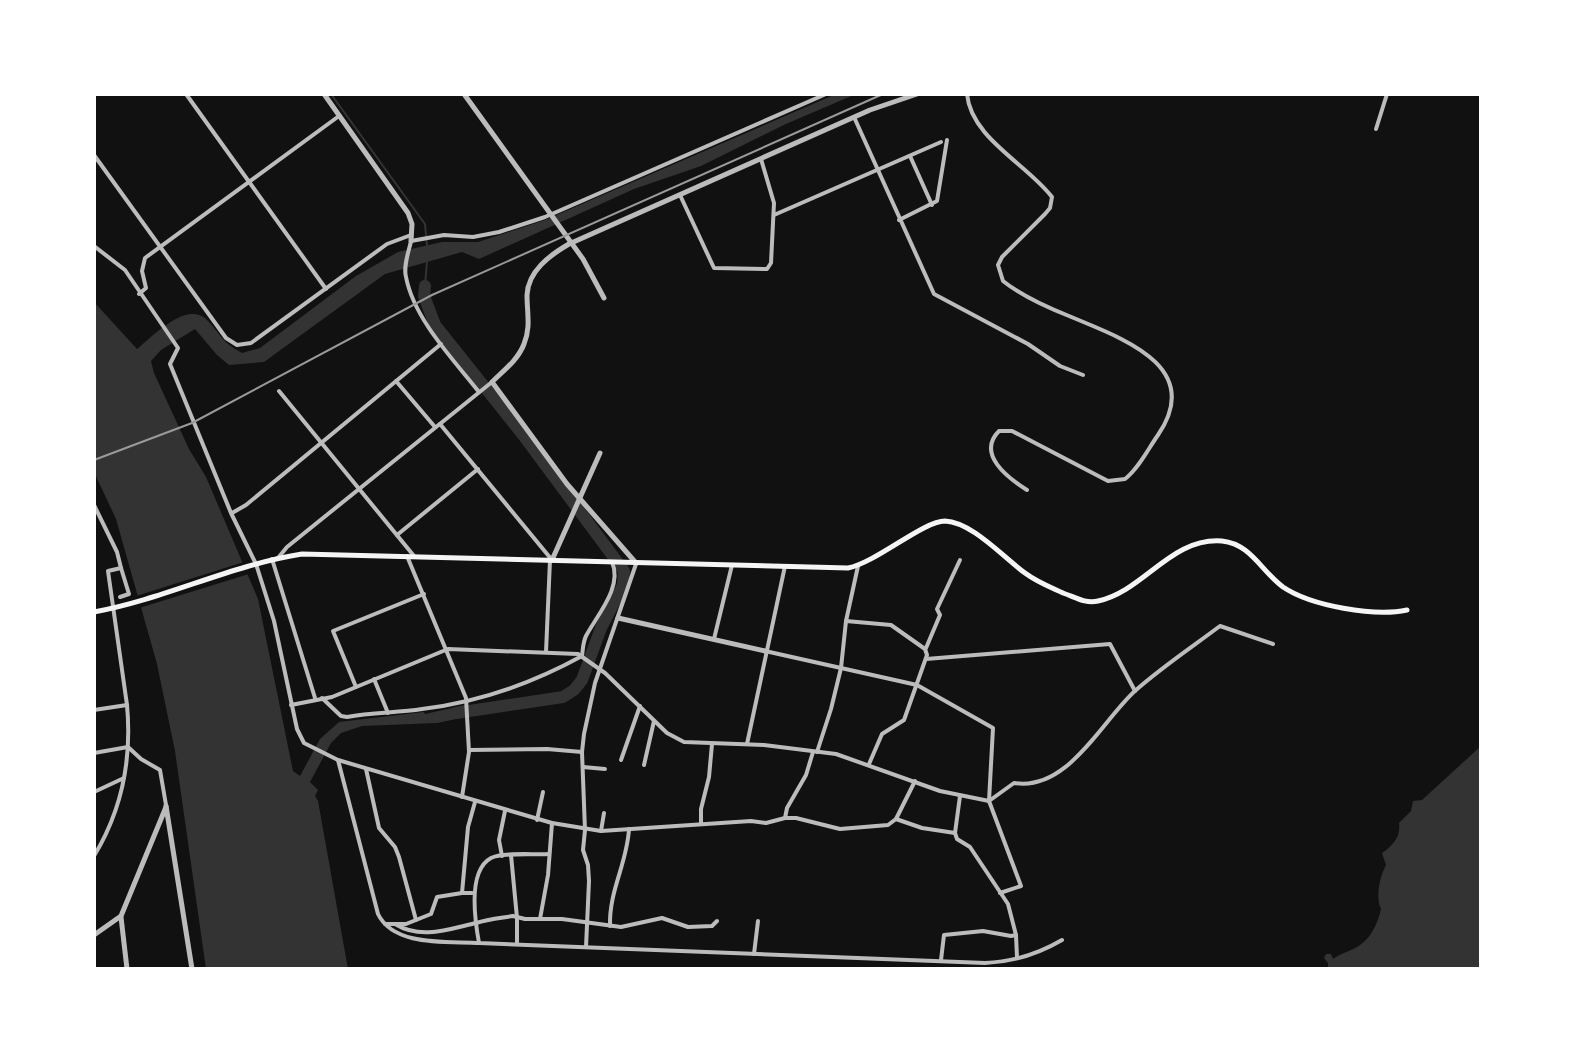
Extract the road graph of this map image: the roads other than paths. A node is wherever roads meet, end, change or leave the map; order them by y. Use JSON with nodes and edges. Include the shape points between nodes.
{"nodes":[{"id":1,"x":186,"y":94,"type":"edge"},
{"id":2,"x":324,"y":94,"type":"edge"},
{"id":3,"x":464,"y":94,"type":"edge"},
{"id":4,"x":826,"y":94,"type":"edge"},
{"id":5,"x":917,"y":94,"type":"edge"},
{"id":6,"x":967,"y":94,"type":"edge"},
{"id":7,"x":1387,"y":94,"type":"edge"},
{"id":8,"x":339,"y":116,"type":"junction"},
{"id":9,"x":854,"y":117,"type":"junction"},
{"id":10,"x":1376,"y":129,"type":"dead end"},
{"id":11,"x":947,"y":140,"type":"dead end"},
{"id":12,"x":941,"y":142,"type":"dead end"},
{"id":13,"x":94,"y":155,"type":"edge"},
{"id":14,"x":910,"y":156,"type":"junction"},
{"id":15,"x":761,"y":159,"type":"junction"},
{"id":16,"x":877,"y":170,"type":"junction"},
{"id":17,"x":249,"y":181,"type":"junction"},
{"id":18,"x":680,"y":195,"type":"junction"},
{"id":19,"x":932,"y":205,"type":"junction"},
{"id":20,"x":774,"y":215,"type":"junction"},
{"id":21,"x":899,"y":220,"type":"junction"},
{"id":22,"x":411,"y":238,"type":"junction"},
{"id":23,"x":94,"y":246,"type":"edge"},
{"id":24,"x":160,"y":246,"type":"junction"},
{"id":25,"x":326,"y":289,"type":"junction"},
{"id":26,"x":139,"y":294,"type":"junction"},
{"id":27,"x":604,"y":298,"type":"dead end"},
{"id":28,"x":441,"y":344,"type":"junction"},
{"id":29,"x":1083,"y":375,"type":"dead end"},
{"id":30,"x":396,"y":381,"type":"junction"},
{"id":31,"x":492,"y":382,"type":"junction"},
{"id":32,"x":279,"y":391,"type":"dead end"},
{"id":33,"x":479,"y":392,"type":"junction"},
{"id":34,"x":438,"y":425,"type":"junction"},
{"id":35,"x":321,"y":442,"type":"junction"},
{"id":36,"x":600,"y":453,"type":"dead end"},
{"id":37,"x":478,"y":469,"type":"junction"},
{"id":38,"x":360,"y":489,"type":"junction"},
{"id":39,"x":1027,"y":490,"type":"dead end"},
{"id":40,"x":579,"y":501,"type":"junction"},
{"id":41,"x":94,"y":505,"type":"edge"},
{"id":42,"x":231,"y":513,"type":"junction"},
{"id":43,"x":397,"y":535,"type":"junction"},
{"id":44,"x":411,"y":556,"type":"junction"},
{"id":45,"x":275,"y":558,"type":"junction"},
{"id":46,"x":551,"y":560,"type":"junction"},
{"id":47,"x":960,"y":560,"type":"dead end"},
{"id":48,"x":613,"y":562,"type":"junction"},
{"id":49,"x":636,"y":563,"type":"junction"},
{"id":50,"x":254,"y":565,"type":"junction"},
{"id":51,"x":732,"y":565,"type":"junction"},
{"id":52,"x":785,"y":566,"type":"junction"},
{"id":53,"x":858,"y":566,"type":"junction"},
{"id":54,"x":121,"y":568,"type":"junction"},
{"id":55,"x":424,"y":594,"type":"junction"},
{"id":56,"x":120,"y":597,"type":"dead end"},
{"id":57,"x":118,"y":608,"type":"junction"},
{"id":58,"x":1407,"y":610,"type":"dead end"},
{"id":59,"x":94,"y":612,"type":"edge"},
{"id":60,"x":618,"y":618,"type":"junction"},
{"id":61,"x":846,"y":621,"type":"junction"},
{"id":62,"x":714,"y":639,"type":"junction"},
{"id":63,"x":1273,"y":644,"type":"dead end"},
{"id":64,"x":448,"y":649,"type":"junction"},
{"id":65,"x":925,"y":649,"type":"junction"},
{"id":66,"x":765,"y":651,"type":"junction"},
{"id":67,"x":546,"y":652,"type":"junction"},
{"id":68,"x":582,"y":656,"type":"junction"},
{"id":69,"x":926,"y":659,"type":"junction"},
{"id":70,"x":841,"y":668,"type":"junction"},
{"id":71,"x":601,"y":669,"type":"junction"},
{"id":72,"x":374,"y":679,"type":"junction"},
{"id":73,"x":917,"y":685,"type":"junction"},
{"id":74,"x":356,"y":687,"type":"junction"},
{"id":75,"x":1135,"y":691,"type":"junction"},
{"id":76,"x":315,"y":698,"type":"junction"},
{"id":77,"x":322,"y":698,"type":"junction"},
{"id":78,"x":467,"y":702,"type":"junction"},
{"id":79,"x":127,"y":705,"type":"junction"},
{"id":80,"x":291,"y":705,"type":"junction"},
{"id":81,"x":640,"y":706,"type":"junction"},
{"id":82,"x":94,"y":710,"type":"edge"},
{"id":83,"x":388,"y":713,"type":"junction"},
{"id":84,"x":654,"y":720,"type":"junction"},
{"id":85,"x":712,"y":744,"type":"junction"},
{"id":86,"x":747,"y":744,"type":"junction"},
{"id":87,"x":128,"y":747,"type":"junction"},
{"id":88,"x":469,"y":750,"type":"junction"},
{"id":89,"x":582,"y":752,"type":"junction"},
{"id":90,"x":815,"y":752,"type":"junction"},
{"id":91,"x":94,"y":753,"type":"edge"},
{"id":92,"x":338,"y":760,"type":"junction"},
{"id":93,"x":621,"y":760,"type":"dead end"},
{"id":94,"x":869,"y":764,"type":"junction"},
{"id":95,"x":644,"y":765,"type":"dead end"},
{"id":96,"x":583,"y":767,"type":"junction"},
{"id":97,"x":366,"y":769,"type":"junction"},
{"id":98,"x":605,"y":769,"type":"dead end"},
{"id":99,"x":124,"y":778,"type":"junction"},
{"id":100,"x":915,"y":781,"type":"junction"},
{"id":101,"x":94,"y":792,"type":"edge"},
{"id":102,"x":543,"y":792,"type":"dead end"},
{"id":103,"x":960,"y":796,"type":"junction"},
{"id":104,"x":462,"y":798,"type":"junction"},
{"id":105,"x":989,"y":801,"type":"junction"},
{"id":106,"x":475,"y":802,"type":"junction"},
{"id":107,"x":166,"y":806,"type":"junction"},
{"id":108,"x":505,"y":811,"type":"junction"},
{"id":109,"x":604,"y":813,"type":"dead end"},
{"id":110,"x":785,"y":818,"type":"junction"},
{"id":111,"x":896,"y":819,"type":"junction"},
{"id":112,"x":537,"y":820,"type":"junction"},
{"id":113,"x":552,"y":823,"type":"junction"},
{"id":114,"x":701,"y":824,"type":"junction"},
{"id":115,"x":629,"y":829,"type":"junction"},
{"id":116,"x":585,"y":830,"type":"junction"},
{"id":117,"x":601,"y":831,"type":"junction"},
{"id":118,"x":955,"y":833,"type":"junction"},
{"id":119,"x":549,"y":854,"type":"junction"},
{"id":120,"x":511,"y":855,"type":"junction"},
{"id":121,"x":94,"y":856,"type":"edge"},
{"id":122,"x":502,"y":856,"type":"junction"},
{"id":123,"x":462,"y":893,"type":"junction"},
{"id":124,"x":473,"y":893,"type":"junction"},
{"id":125,"x":1000,"y":893,"type":"junction"},
{"id":126,"x":121,"y":916,"type":"junction"},
{"id":127,"x":517,"y":918,"type":"junction"},
{"id":128,"x":540,"y":919,"type":"junction"},
{"id":129,"x":416,"y":920,"type":"junction"},
{"id":130,"x":717,"y":921,"type":"dead end"},
{"id":131,"x":758,"y":921,"type":"dead end"},
{"id":132,"x":475,"y":923,"type":"junction"},
{"id":133,"x":587,"y":923,"type":"junction"},
{"id":134,"x":383,"y":924,"type":"junction"},
{"id":135,"x":395,"y":924,"type":"junction"},
{"id":136,"x":610,"y":926,"type":"junction"},
{"id":137,"x":94,"y":935,"type":"edge"},
{"id":138,"x":1016,"y":935,"type":"junction"},
{"id":139,"x":1062,"y":940,"type":"dead end"},
{"id":140,"x":479,"y":943,"type":"junction"},
{"id":141,"x":517,"y":944,"type":"junction"},
{"id":142,"x":586,"y":947,"type":"junction"},
{"id":143,"x":754,"y":955,"type":"junction"},
{"id":144,"x":1017,"y":958,"type":"junction"},
{"id":145,"x":941,"y":961,"type":"junction"},
{"id":146,"x":127,"y":969,"type":"edge"},
{"id":147,"x":192,"y":969,"type":"edge"}],
"edges":[{"from":1,"to":17,"type":"street"},
{"from":2,"to":8,"type":"street"},
{"from":3,"to":27,"type":"street","via":[[583,259]]},
{"from":4,"to":22,"type":"street","via":[[545,217],[473,237]]},
{"from":5,"to":9,"type":"street"},
{"from":6,"to":39,"type":"street","via":[[968,107],[982,128],[1052,197],[1050,208],[1002,257],[998,265],[1003,281],[1040,304],[1138,348],[1157,362],[1169,381],[1172,403],[1166,423],[1125,479],[1108,481],[1012,431],[999,431],[992,442],[993,457]]},
{"from":7,"to":10,"type":"street"},
{"from":8,"to":17,"type":"street"},
{"from":8,"to":22,"type":"street","via":[[408,213]]},
{"from":9,"to":15,"type":"street"},
{"from":9,"to":16,"type":"street"},
{"from":11,"to":19,"type":"street"},
{"from":12,"to":14,"type":"street"},
{"from":13,"to":24,"type":"street"},
{"from":14,"to":16,"type":"street"},
{"from":14,"to":19,"type":"street"},
{"from":15,"to":18,"type":"street"},
{"from":15,"to":20,"type":"street"},
{"from":16,"to":20,"type":"street"},
{"from":16,"to":21,"type":"street"},
{"from":17,"to":24,"type":"street"},
{"from":17,"to":25,"type":"street"},
{"from":18,"to":20,"type":"street","via":[[714,268],[767,269]]},
{"from":18,"to":31,"type":"street","via":[[569,244],[545,261],[528,289],[524,346]]},
{"from":19,"to":21,"type":"street"},
{"from":21,"to":29,"type":"street","via":[[934,294]]},
{"from":22,"to":25,"type":"street","via":[[387,244]]},
{"from":22,"to":28,"type":"street","via":[[405,274]]},
{"from":23,"to":26,"type":"street","via":[[125,270]]},
{"from":24,"to":25,"type":"street","via":[[226,338],[237,345],[251,343]]},
{"from":24,"to":26,"type":"street","via":[[142,262],[146,288]]},
{"from":26,"to":42,"type":"street","via":[[176,344],[170,364]]},
{"from":28,"to":30,"type":"street"},
{"from":28,"to":33,"type":"street"},
{"from":30,"to":34,"type":"street"},
{"from":30,"to":35,"type":"street"},
{"from":31,"to":33,"type":"street"},
{"from":31,"to":40,"type":"street"},
{"from":32,"to":35,"type":"street"},
{"from":33,"to":34,"type":"street"},
{"from":34,"to":37,"type":"street"},
{"from":34,"to":38,"type":"street"},
{"from":35,"to":38,"type":"street"},
{"from":35,"to":42,"type":"street"},
{"from":36,"to":40,"type":"street"},
{"from":37,"to":43,"type":"street"},
{"from":37,"to":46,"type":"street"},
{"from":38,"to":43,"type":"street"},
{"from":38,"to":45,"type":"street"},
{"from":40,"to":46,"type":"street"},
{"from":40,"to":49,"type":"street"},
{"from":41,"to":54,"type":"street"},
{"from":42,"to":50,"type":"street"},
{"from":43,"to":44,"type":"street"},
{"from":44,"to":45,"type":"main road"},
{"from":44,"to":46,"type":"main road"},
{"from":44,"to":55,"type":"street"},
{"from":45,"to":50,"type":"main road"},
{"from":45,"to":76,"type":"street"},
{"from":46,"to":48,"type":"main road"},
{"from":46,"to":67,"type":"street"},
{"from":47,"to":65,"type":"street"},
{"from":48,"to":49,"type":"main road"},
{"from":48,"to":68,"type":"street","via":[[615,577],[586,636]]},
{"from":49,"to":51,"type":"main road"},
{"from":49,"to":60,"type":"street"},
{"from":50,"to":57,"type":"main road"},
{"from":50,"to":80,"type":"street","via":[[274,621]]},
{"from":51,"to":52,"type":"main road"},
{"from":51,"to":62,"type":"street"},
{"from":52,"to":53,"type":"main road"},
{"from":52,"to":66,"type":"street"},
{"from":53,"to":58,"type":"main road","via":[[944,521],[968,528],[1047,586],[1082,601],[1099,601],[1194,544],[1222,541],[1239,545],[1284,587],[1305,597],[1385,614]]},
{"from":53,"to":61,"type":"street"},
{"from":54,"to":56,"type":"street","via":[[129,594]]},
{"from":54,"to":57,"type":"street","via":[[108,571]]},
{"from":55,"to":64,"type":"street"},
{"from":55,"to":74,"type":"street","via":[[333,631]]},
{"from":57,"to":59,"type":"main road"},
{"from":57,"to":79,"type":"street"},
{"from":60,"to":62,"type":"street"},
{"from":60,"to":71,"type":"street"},
{"from":61,"to":65,"type":"street","via":[[891,625]]},
{"from":61,"to":70,"type":"street"},
{"from":62,"to":66,"type":"street"},
{"from":63,"to":75,"type":"street","via":[[1220,626]]},
{"from":64,"to":67,"type":"street"},
{"from":64,"to":72,"type":"street"},
{"from":64,"to":78,"type":"street"},
{"from":65,"to":69,"type":"street"},
{"from":66,"to":70,"type":"street"},
{"from":66,"to":86,"type":"street"},
{"from":67,"to":68,"type":"street"},
{"from":68,"to":71,"type":"street"},
{"from":68,"to":78,"type":"street","via":[[512,690]]},
{"from":69,"to":73,"type":"street"},
{"from":69,"to":75,"type":"street","via":[[1110,644]]},
{"from":70,"to":73,"type":"street"},
{"from":70,"to":90,"type":"street"},
{"from":71,"to":81,"type":"street"},
{"from":71,"to":89,"type":"street"},
{"from":72,"to":74,"type":"street"},
{"from":72,"to":83,"type":"street"},
{"from":73,"to":94,"type":"street","via":[[904,720],[882,734]]},
{"from":73,"to":105,"type":"street","via":[[993,728]]},
{"from":74,"to":77,"type":"street"},
{"from":75,"to":105,"type":"street","via":[[1077,758],[1040,781],[1014,783]]},
{"from":76,"to":77,"type":"street"},
{"from":76,"to":80,"type":"street"},
{"from":77,"to":83,"type":"street","via":[[341,716]]},
{"from":78,"to":83,"type":"street"},
{"from":78,"to":88,"type":"street"},
{"from":79,"to":82,"type":"street"},
{"from":79,"to":87,"type":"street"},
{"from":80,"to":92,"type":"street","via":[[300,737]]},
{"from":81,"to":84,"type":"street"},
{"from":81,"to":93,"type":"street"},
{"from":84,"to":85,"type":"street","via":[[674,737]]},
{"from":84,"to":95,"type":"street"},
{"from":85,"to":86,"type":"street"},
{"from":85,"to":114,"type":"street"},
{"from":86,"to":90,"type":"street"},
{"from":87,"to":91,"type":"street"},
{"from":87,"to":99,"type":"street"},
{"from":87,"to":107,"type":"street","via":[[160,770]]},
{"from":88,"to":89,"type":"street"},
{"from":88,"to":104,"type":"street"},
{"from":89,"to":96,"type":"street"},
{"from":90,"to":94,"type":"street"},
{"from":90,"to":110,"type":"street"},
{"from":92,"to":97,"type":"street"},
{"from":92,"to":134,"type":"street"},
{"from":94,"to":100,"type":"street"},
{"from":96,"to":98,"type":"street"},
{"from":96,"to":116,"type":"street"},
{"from":97,"to":104,"type":"street"},
{"from":97,"to":129,"type":"street","via":[[379,828],[395,847]]},
{"from":99,"to":101,"type":"street"},
{"from":99,"to":121,"type":"street","via":[[110,829]]},
{"from":100,"to":103,"type":"street"},
{"from":100,"to":111,"type":"street"},
{"from":102,"to":112,"type":"street"},
{"from":103,"to":105,"type":"street"},
{"from":103,"to":118,"type":"street"},
{"from":104,"to":106,"type":"street"},
{"from":105,"to":125,"type":"street","via":[[1021,886]]},
{"from":106,"to":108,"type":"street"},
{"from":106,"to":123,"type":"street"},
{"from":107,"to":126,"type":"street"},
{"from":107,"to":147,"type":"street"},
{"from":108,"to":112,"type":"street"},
{"from":108,"to":122,"type":"street","via":[[499,840]]},
{"from":109,"to":117,"type":"street"},
{"from":110,"to":111,"type":"street","via":[[840,829],[880,827]]},
{"from":110,"to":114,"type":"street"},
{"from":111,"to":118,"type":"street"},
{"from":112,"to":113,"type":"street"},
{"from":113,"to":116,"type":"street"},
{"from":113,"to":119,"type":"street"},
{"from":114,"to":115,"type":"street"},
{"from":115,"to":117,"type":"street"},
{"from":115,"to":136,"type":"street","via":[[611,899]]},
{"from":116,"to":117,"type":"street"},
{"from":116,"to":133,"type":"street"},
{"from":118,"to":125,"type":"street"},
{"from":119,"to":120,"type":"street"},
{"from":119,"to":128,"type":"street"},
{"from":120,"to":122,"type":"street"},
{"from":120,"to":127,"type":"street"},
{"from":122,"to":124,"type":"street","via":[[486,862]]},
{"from":123,"to":124,"type":"street"},
{"from":123,"to":129,"type":"street","via":[[437,897],[431,914]]},
{"from":124,"to":132,"type":"street"},
{"from":125,"to":138,"type":"street"},
{"from":126,"to":137,"type":"street"},
{"from":126,"to":146,"type":"street"},
{"from":127,"to":128,"type":"street"},
{"from":127,"to":132,"type":"street"},
{"from":127,"to":141,"type":"street"},
{"from":128,"to":133,"type":"street"},
{"from":129,"to":135,"type":"street"},
{"from":130,"to":136,"type":"street","via":[[688,927],[662,918]]},
{"from":131,"to":143,"type":"street"},
{"from":132,"to":135,"type":"street","via":[[440,932],[404,930]]},
{"from":132,"to":140,"type":"street"},
{"from":133,"to":136,"type":"street"},
{"from":133,"to":142,"type":"street"},
{"from":134,"to":135,"type":"street"},
{"from":134,"to":140,"type":"street","via":[[417,939]]},
{"from":138,"to":144,"type":"street"},
{"from":138,"to":145,"type":"street","via":[[944,935]]},
{"from":139,"to":144,"type":"street"},
{"from":140,"to":141,"type":"street"},
{"from":141,"to":142,"type":"street"},
{"from":142,"to":143,"type":"street"},
{"from":143,"to":145,"type":"street"},
{"from":144,"to":145,"type":"street"}]}
